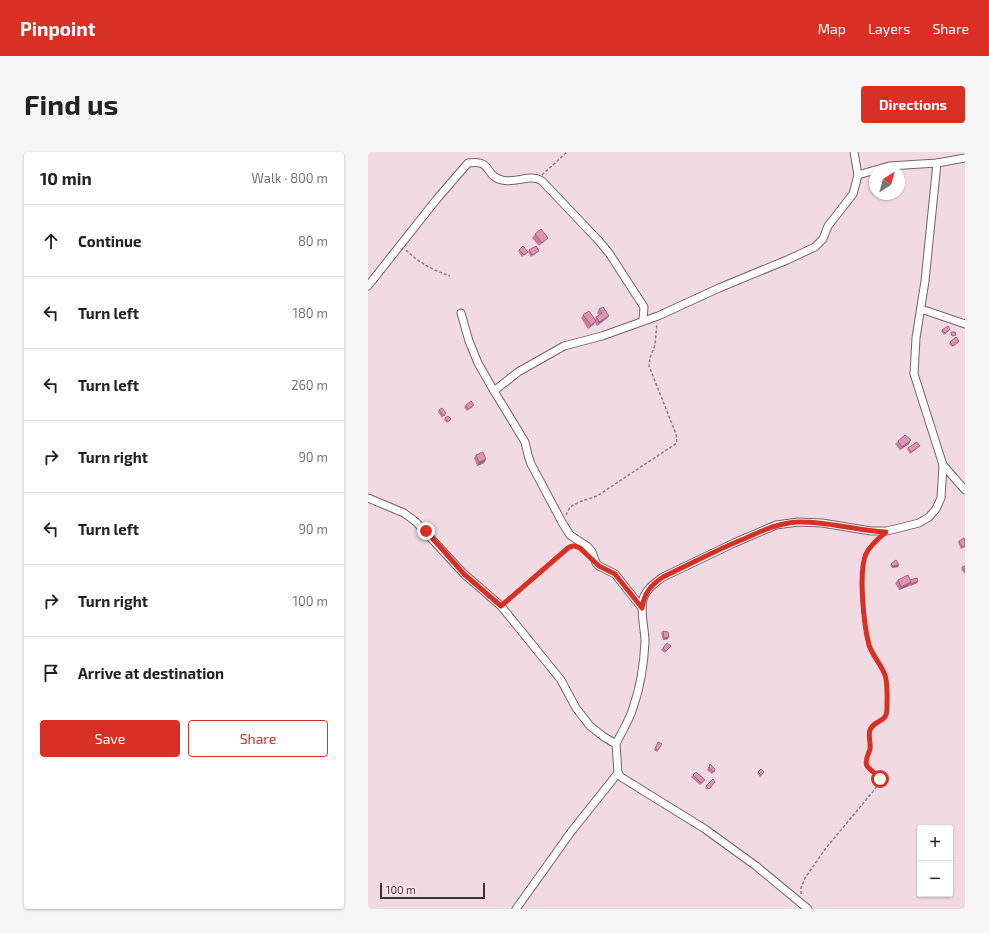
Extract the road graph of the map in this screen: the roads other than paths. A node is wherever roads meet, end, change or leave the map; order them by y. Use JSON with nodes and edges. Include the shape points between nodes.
{"nodes":[{"id":1,"x":854,"y":152,"type":"edge"},
{"id":2,"x":965,"y":158,"type":"edge"},
{"id":3,"x":937,"y":163,"type":"junction"},
{"id":4,"x":858,"y":175,"type":"junction"},
{"id":5,"x":368,"y":286,"type":"edge"},
{"id":6,"x":921,"y":309,"type":"junction"},
{"id":7,"x":461,"y":313,"type":"dead end"},
{"id":8,"x":643,"y":320,"type":"junction"},
{"id":9,"x":965,"y":324,"type":"edge"},
{"id":10,"x":494,"y":391,"type":"junction"},
{"id":11,"x":943,"y":466,"type":"junction"},
{"id":12,"x":965,"y":490,"type":"edge"},
{"id":13,"x":368,"y":498,"type":"edge"},
{"id":14,"x":642,"y":608,"type":"junction"},
{"id":15,"x":616,"y":744,"type":"junction"},
{"id":16,"x":618,"y":773,"type":"junction"},
{"id":17,"x":516,"y":909,"type":"edge"},
{"id":18,"x":808,"y":909,"type":"edge"}],
"edges":[{"from":1,"to":4,"type":"street"},
{"from":2,"to":3,"type":"street"},
{"from":3,"to":4,"type":"street","via":[[889,166]]},
{"from":3,"to":6,"type":"street"},
{"from":4,"to":8,"type":"street","via":[[853,194],[815,247],[658,316]]},
{"from":5,"to":8,"type":"street","via":[[468,163],[482,162],[501,180],[538,178],[608,253],[644,308]]},
{"from":6,"to":9,"type":"street"},
{"from":6,"to":11,"type":"street","via":[[914,374]]},
{"from":7,"to":10,"type":"street","via":[[478,363]]},
{"from":8,"to":10,"type":"street","via":[[602,336],[564,346],[518,372]]},
{"from":10,"to":14,"type":"street","via":[[525,442],[531,464],[570,535],[592,552],[599,566],[615,574]]},
{"from":11,"to":12,"type":"street"},
{"from":11,"to":14,"type":"street","via":[[941,498],[929,517],[919,522],[886,532],[822,523],[798,522],[776,525],[663,577],[648,590]]},
{"from":13,"to":15,"type":"street","via":[[404,512],[464,574],[501,606],[561,680],[576,708],[590,726]]},
{"from":14,"to":15,"type":"street","via":[[645,642],[642,672],[633,709]]},
{"from":15,"to":16,"type":"street"},
{"from":16,"to":17,"type":"street","via":[[571,832]]},
{"from":16,"to":18,"type":"street","via":[[631,784],[705,829],[756,866]]}]}
